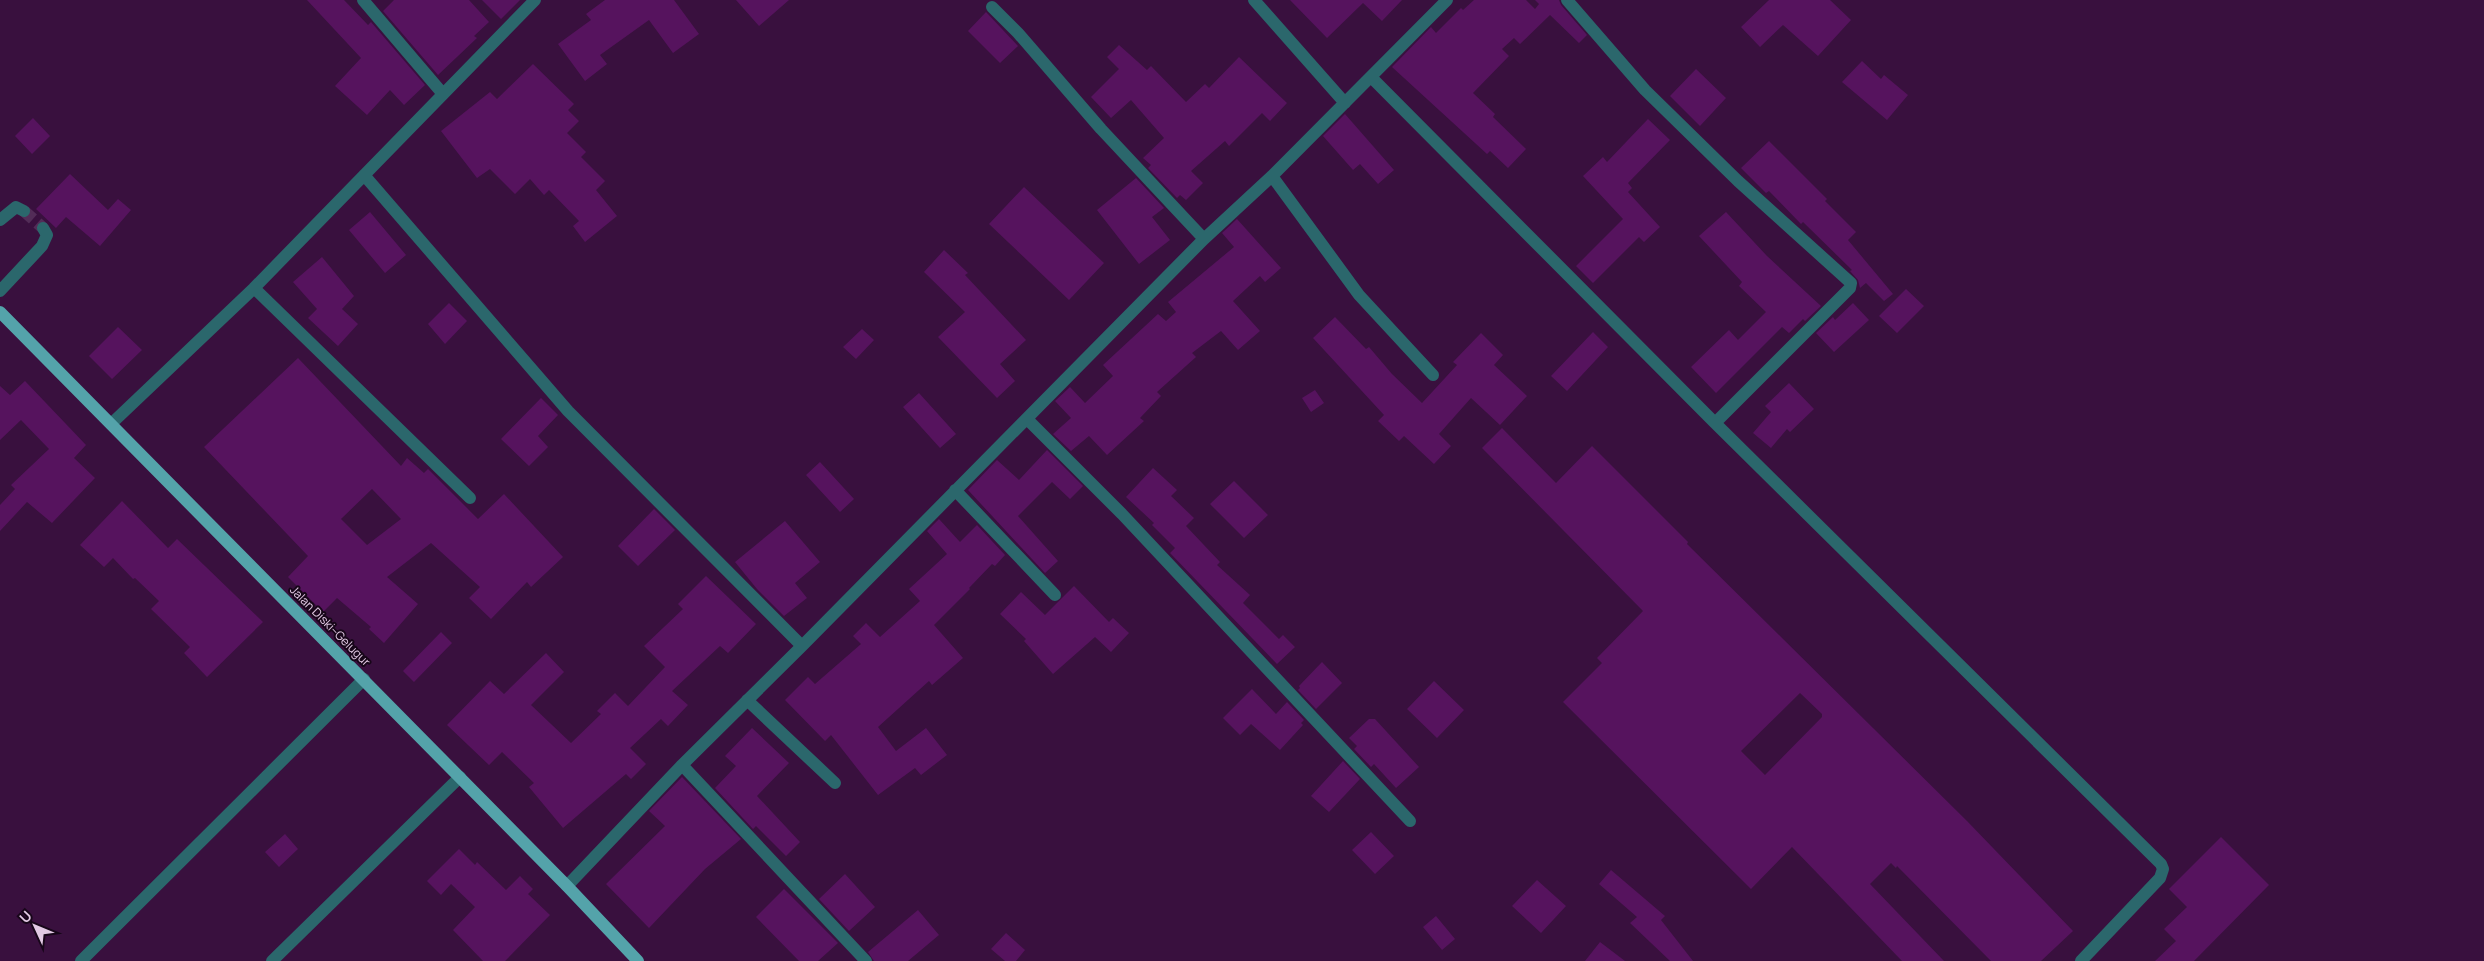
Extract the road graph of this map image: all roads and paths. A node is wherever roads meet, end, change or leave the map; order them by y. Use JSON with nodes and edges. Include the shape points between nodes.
{"nodes":[{"id":1,"x":363,"y":0,"type":"edge"},
{"id":2,"x":1254,"y":0,"type":"edge"},
{"id":3,"x":1447,"y":0,"type":"edge"},
{"id":4,"x":1567,"y":0,"type":"edge"},
{"id":5,"x":531,"y":1,"type":"edge"},
{"id":6,"x":992,"y":7,"type":"dead end"},
{"id":7,"x":1371,"y":77,"type":"junction"},
{"id":8,"x":443,"y":94,"type":"junction"},
{"id":9,"x":1345,"y":103,"type":"junction"},
{"id":10,"x":364,"y":175,"type":"junction"},
{"id":11,"x":1272,"y":176,"type":"junction"},
{"id":12,"x":24,"y":211,"type":"dead end"},
{"id":13,"x":0,"y":220,"type":"edge"},
{"id":14,"x":43,"y":228,"type":"dead end"},
{"id":15,"x":1204,"y":239,"type":"junction"},
{"id":16,"x":254,"y":288,"type":"junction"},
{"id":17,"x":0,"y":291,"type":"edge"},
{"id":18,"x":0,"y":312,"type":"edge"},
{"id":19,"x":1433,"y":374,"type":"dead end"},
{"id":20,"x":1027,"y":419,"type":"junction"},
{"id":21,"x":1715,"y":423,"type":"junction"},
{"id":22,"x":111,"y":424,"type":"junction"},
{"id":23,"x":955,"y":490,"type":"junction"},
{"id":24,"x":470,"y":498,"type":"dead end"},
{"id":25,"x":1055,"y":596,"type":"dead end"},
{"id":26,"x":802,"y":646,"type":"junction"},
{"id":27,"x":364,"y":679,"type":"junction"},
{"id":28,"x":748,"y":700,"type":"junction"},
{"id":29,"x":682,"y":765,"type":"junction"},
{"id":30,"x":460,"y":777,"type":"junction"},
{"id":31,"x":835,"y":783,"type":"dead end"},
{"id":32,"x":1410,"y":821,"type":"dead end"},
{"id":33,"x":567,"y":886,"type":"junction"},
{"id":34,"x":81,"y":961,"type":"edge"},
{"id":35,"x":272,"y":961,"type":"edge"},
{"id":36,"x":638,"y":961,"type":"edge"},
{"id":37,"x":866,"y":961,"type":"edge"},
{"id":38,"x":2081,"y":961,"type":"edge"}],
"edges":[{"from":1,"to":8,"type":"street"},
{"from":2,"to":9,"type":"street"},
{"from":3,"to":7,"type":"street"},
{"from":4,"to":21,"type":"street","via":[[1645,90],[1738,181],[1851,283],[1850,288]]},
{"from":5,"to":8,"type":"street"},
{"from":6,"to":15,"type":"street"},
{"from":7,"to":9,"type":"street"},
{"from":7,"to":21,"type":"street"},
{"from":8,"to":10,"type":"street"},
{"from":9,"to":11,"type":"street"},
{"from":10,"to":16,"type":"street"},
{"from":10,"to":26,"type":"street","via":[[568,411]]},
{"from":11,"to":15,"type":"street"},
{"from":11,"to":19,"type":"street","via":[[1359,295]]},
{"from":12,"to":13,"type":"street","via":[[16,207]]},
{"from":14,"to":17,"type":"street","via":[[47,234],[42,246]]},
{"from":15,"to":20,"type":"street"},
{"from":16,"to":22,"type":"street"},
{"from":16,"to":24,"type":"street"},
{"from":18,"to":22,"type":"main road","name":"Jalan Diski–Gelugur"},
{"from":20,"to":23,"type":"street"},
{"from":20,"to":32,"type":"street","via":[[1122,514]]},
{"from":21,"to":38,"type":"street","via":[[2161,864],[2160,878]]},
{"from":22,"to":27,"type":"main road","name":"Jalan Diski–Gelugur"},
{"from":23,"to":25,"type":"street"},
{"from":23,"to":26,"type":"street"},
{"from":26,"to":28,"type":"street"},
{"from":27,"to":30,"type":"main road","name":"Jalan Diski–Gelugur"},
{"from":27,"to":34,"type":"street"},
{"from":28,"to":29,"type":"street"},
{"from":28,"to":31,"type":"street"},
{"from":29,"to":33,"type":"street"},
{"from":29,"to":37,"type":"street"},
{"from":30,"to":33,"type":"main road","name":"Jalan Diski–Gelugur"},
{"from":30,"to":35,"type":"street"},
{"from":33,"to":36,"type":"main road","name":"Jalan Diski–Gelugur"}]}
